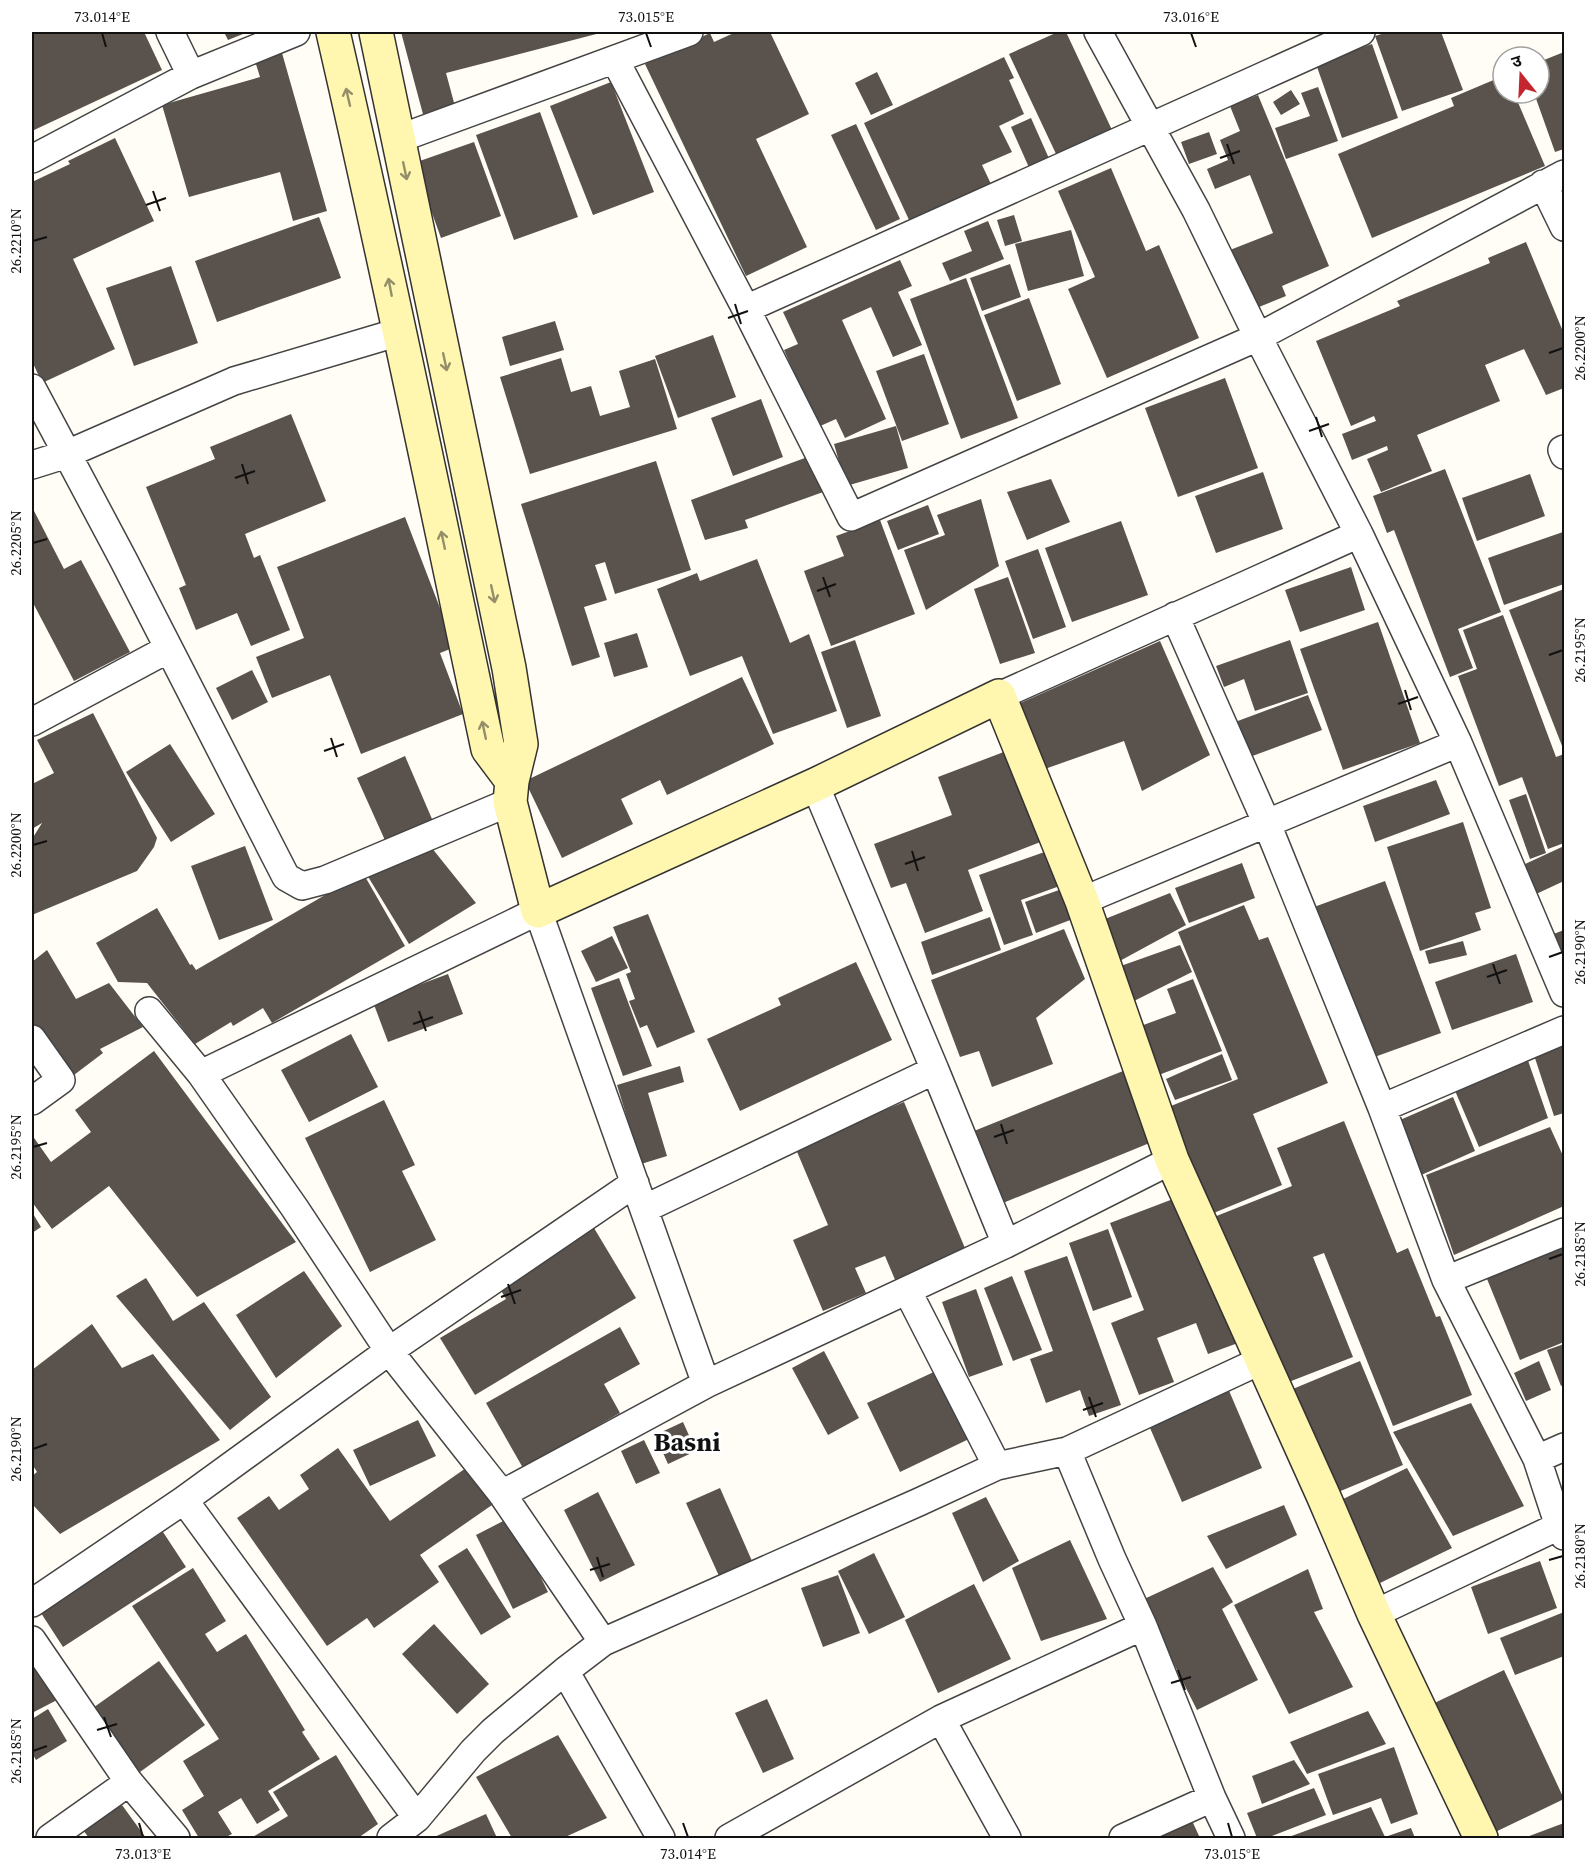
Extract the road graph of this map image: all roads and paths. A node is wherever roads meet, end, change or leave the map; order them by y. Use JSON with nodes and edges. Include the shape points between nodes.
{"nodes":[{"id":1,"x":170,"y":32,"type":"edge"},
{"id":2,"x":296,"y":32,"type":"edge"},
{"id":3,"x":333,"y":32,"type":"edge"},
{"id":4,"x":376,"y":32,"type":"edge"},
{"id":5,"x":689,"y":32,"type":"edge"},
{"id":6,"x":1098,"y":32,"type":"edge"},
{"id":7,"x":1361,"y":32,"type":"edge"},
{"id":8,"x":662,"y":37,"type":"edge"},
{"id":9,"x":615,"y":60,"type":"junction"},
{"id":10,"x":191,"y":75,"type":"junction"},
{"id":11,"x":1152,"y":126,"type":"junction"},
{"id":12,"x":398,"y":139,"type":"junction"},
{"id":13,"x":32,"y":159,"type":"edge"},
{"id":14,"x":1554,"y":179,"type":"edge"},
{"id":15,"x":1564,"y":227,"type":"edge"},
{"id":16,"x":746,"y":309,"type":"junction"},
{"id":17,"x":399,"y":332,"type":"junction"},
{"id":18,"x":1258,"y":338,"type":"junction"},
{"id":19,"x":32,"y":388,"type":"edge"},
{"id":20,"x":1564,"y":449,"type":"edge"},
{"id":21,"x":67,"y":454,"type":"junction"},
{"id":22,"x":1564,"y":455,"type":"edge"},
{"id":23,"x":32,"y":465,"type":"edge"},
{"id":24,"x":1359,"y":534,"type":"junction"},
{"id":25,"x":1175,"y":616,"type":"junction"},
{"id":26,"x":168,"y":649,"type":"junction"},
{"id":27,"x":999,"y":696,"type":"junction"},
{"id":28,"x":32,"y":722,"type":"edge"},
{"id":29,"x":1458,"y":743,"type":"junction"},
{"id":30,"x":816,"y":785,"type":"junction"},
{"id":31,"x":511,"y":792,"type":"junction"},
{"id":32,"x":1267,"y":824,"type":"junction"},
{"id":33,"x":1082,"y":901,"type":"junction"},
{"id":34,"x":538,"y":910,"type":"junction"},
{"id":35,"x":1564,"y":993,"type":"edge"},
{"id":36,"x":149,"y":1011,"type":"dead end"},
{"id":37,"x":1564,"y":1029,"type":"edge"},
{"id":38,"x":32,"y":1039,"type":"edge"},
{"id":39,"x":935,"y":1070,"type":"junction"},
{"id":40,"x":201,"y":1074,"type":"junction"},
{"id":41,"x":32,"y":1101,"type":"edge"},
{"id":42,"x":1382,"y":1108,"type":"junction"},
{"id":43,"x":1172,"y":1160,"type":"junction"},
{"id":44,"x":635,"y":1183,"type":"junction"},
{"id":45,"x":644,"y":1209,"type":"junction"},
{"id":46,"x":1564,"y":1232,"type":"edge"},
{"id":47,"x":1006,"y":1244,"type":"junction"},
{"id":48,"x":1446,"y":1280,"type":"junction"},
{"id":49,"x":907,"y":1290,"type":"junction"},
{"id":50,"x":389,"y":1351,"type":"junction"},
{"id":51,"x":1262,"y":1360,"type":"junction"},
{"id":52,"x":706,"y":1384,"type":"junction"},
{"id":53,"x":1564,"y":1447,"type":"edge"},
{"id":54,"x":1067,"y":1451,"type":"junction"},
{"id":55,"x":1537,"y":1459,"type":"junction"},
{"id":56,"x":997,"y":1466,"type":"junction"},
{"id":57,"x":502,"y":1494,"type":"junction"},
{"id":58,"x":184,"y":1500,"type":"junction"},
{"id":59,"x":1562,"y":1531,"type":"edge"},
{"id":60,"x":32,"y":1603,"type":"edge"},
{"id":61,"x":1374,"y":1614,"type":"junction"},
{"id":62,"x":1143,"y":1626,"type":"junction"},
{"id":63,"x":32,"y":1640,"type":"edge"},
{"id":64,"x":603,"y":1642,"type":"junction"},
{"id":65,"x":565,"y":1671,"type":"junction"},
{"id":66,"x":942,"y":1719,"type":"junction"},
{"id":67,"x":129,"y":1782,"type":"junction"},
{"id":68,"x":1212,"y":1798,"type":"junction"},
{"id":69,"x":417,"y":1818,"type":"junction"},
{"id":70,"x":50,"y":1839,"type":"edge"},
{"id":71,"x":176,"y":1839,"type":"edge"},
{"id":72,"x":391,"y":1839,"type":"edge"},
{"id":73,"x":661,"y":1839,"type":"edge"},
{"id":74,"x":729,"y":1839,"type":"edge"},
{"id":75,"x":1007,"y":1839,"type":"edge"},
{"id":76,"x":1123,"y":1839,"type":"edge"},
{"id":77,"x":1231,"y":1839,"type":"edge"},
{"id":78,"x":1481,"y":1839,"type":"edge"}],
"edges":[{"from":1,"to":10,"type":"street"},
{"from":2,"to":10,"type":"street"},
{"from":17,"to":3,"type":"street","one_way":true},
{"from":4,"to":12,"type":"street"},
{"from":5,"to":8,"type":"street"},
{"from":6,"to":11,"type":"street"},
{"from":7,"to":11,"type":"street"},
{"from":8,"to":9,"type":"street"},
{"from":9,"to":12,"type":"street"},
{"from":9,"to":16,"type":"street"},
{"from":10,"to":13,"type":"street"},
{"from":11,"to":16,"type":"street"},
{"from":11,"to":18,"type":"street"},
{"from":12,"to":31,"type":"street","one_way":true,"via":[[509,668],[521,744]]},
{"from":14,"to":15,"type":"street"},
{"from":14,"to":18,"type":"street"},
{"from":16,"to":18,"type":"street","via":[[851,517]]},
{"from":17,"to":21,"type":"street","via":[[234,381]]},
{"from":31,"to":17,"type":"street","one_way":true,"via":[[488,749]]},
{"from":18,"to":24,"type":"street"},
{"from":19,"to":21,"type":"street"},
{"from":20,"to":22,"type":"street"},
{"from":21,"to":23,"type":"street"},
{"from":21,"to":26,"type":"street"},
{"from":24,"to":25,"type":"street"},
{"from":24,"to":29,"type":"street"},
{"from":25,"to":27,"type":"street"},
{"from":25,"to":32,"type":"street"},
{"from":26,"to":28,"type":"street"},
{"from":26,"to":31,"type":"street","via":[[286,877],[302,886],[325,880]]},
{"from":27,"to":30,"type":"street"},
{"from":27,"to":33,"type":"street"},
{"from":29,"to":32,"type":"street"},
{"from":29,"to":35,"type":"street"},
{"from":30,"to":34,"type":"street"},
{"from":30,"to":39,"type":"street"},
{"from":31,"to":34,"type":"street"},
{"from":32,"to":33,"type":"street"},
{"from":32,"to":42,"type":"street"},
{"from":33,"to":43,"type":"street"},
{"from":34,"to":40,"type":"street"},
{"from":34,"to":44,"type":"street"},
{"from":36,"to":40,"type":"street"},
{"from":37,"to":42,"type":"street"},
{"from":38,"to":41,"type":"street","via":[[61,1080]]},
{"from":39,"to":45,"type":"street"},
{"from":39,"to":47,"type":"street"},
{"from":40,"to":50,"type":"street"},
{"from":42,"to":48,"type":"street"},
{"from":43,"to":47,"type":"street"},
{"from":43,"to":51,"type":"street"},
{"from":44,"to":45,"type":"street"},
{"from":44,"to":50,"type":"street"},
{"from":45,"to":52,"type":"street"},
{"from":46,"to":48,"type":"street"},
{"from":47,"to":49,"type":"street"},
{"from":48,"to":55,"type":"street"},
{"from":49,"to":52,"type":"street"},
{"from":49,"to":56,"type":"street"},
{"from":50,"to":57,"type":"street"},
{"from":50,"to":58,"type":"street"},
{"from":51,"to":54,"type":"street"},
{"from":51,"to":61,"type":"street"},
{"from":52,"to":57,"type":"street"},
{"from":53,"to":55,"type":"street"},
{"from":54,"to":56,"type":"street"},
{"from":54,"to":62,"type":"street"},
{"from":55,"to":59,"type":"street"},
{"from":56,"to":64,"type":"street"},
{"from":57,"to":64,"type":"street"},
{"from":58,"to":60,"type":"street"},
{"from":58,"to":69,"type":"street"},
{"from":59,"to":61,"type":"street"},
{"from":61,"to":78,"type":"street"},
{"from":62,"to":66,"type":"street"},
{"from":62,"to":68,"type":"street"},
{"from":63,"to":67,"type":"street"},
{"from":64,"to":65,"type":"street"},
{"from":65,"to":69,"type":"street","via":[[493,1731]]},
{"from":65,"to":73,"type":"street"},
{"from":66,"to":74,"type":"street"},
{"from":66,"to":75,"type":"street"},
{"from":67,"to":70,"type":"street"},
{"from":67,"to":71,"type":"street"},
{"from":68,"to":76,"type":"street"},
{"from":68,"to":77,"type":"street"},
{"from":69,"to":72,"type":"street"}]}
